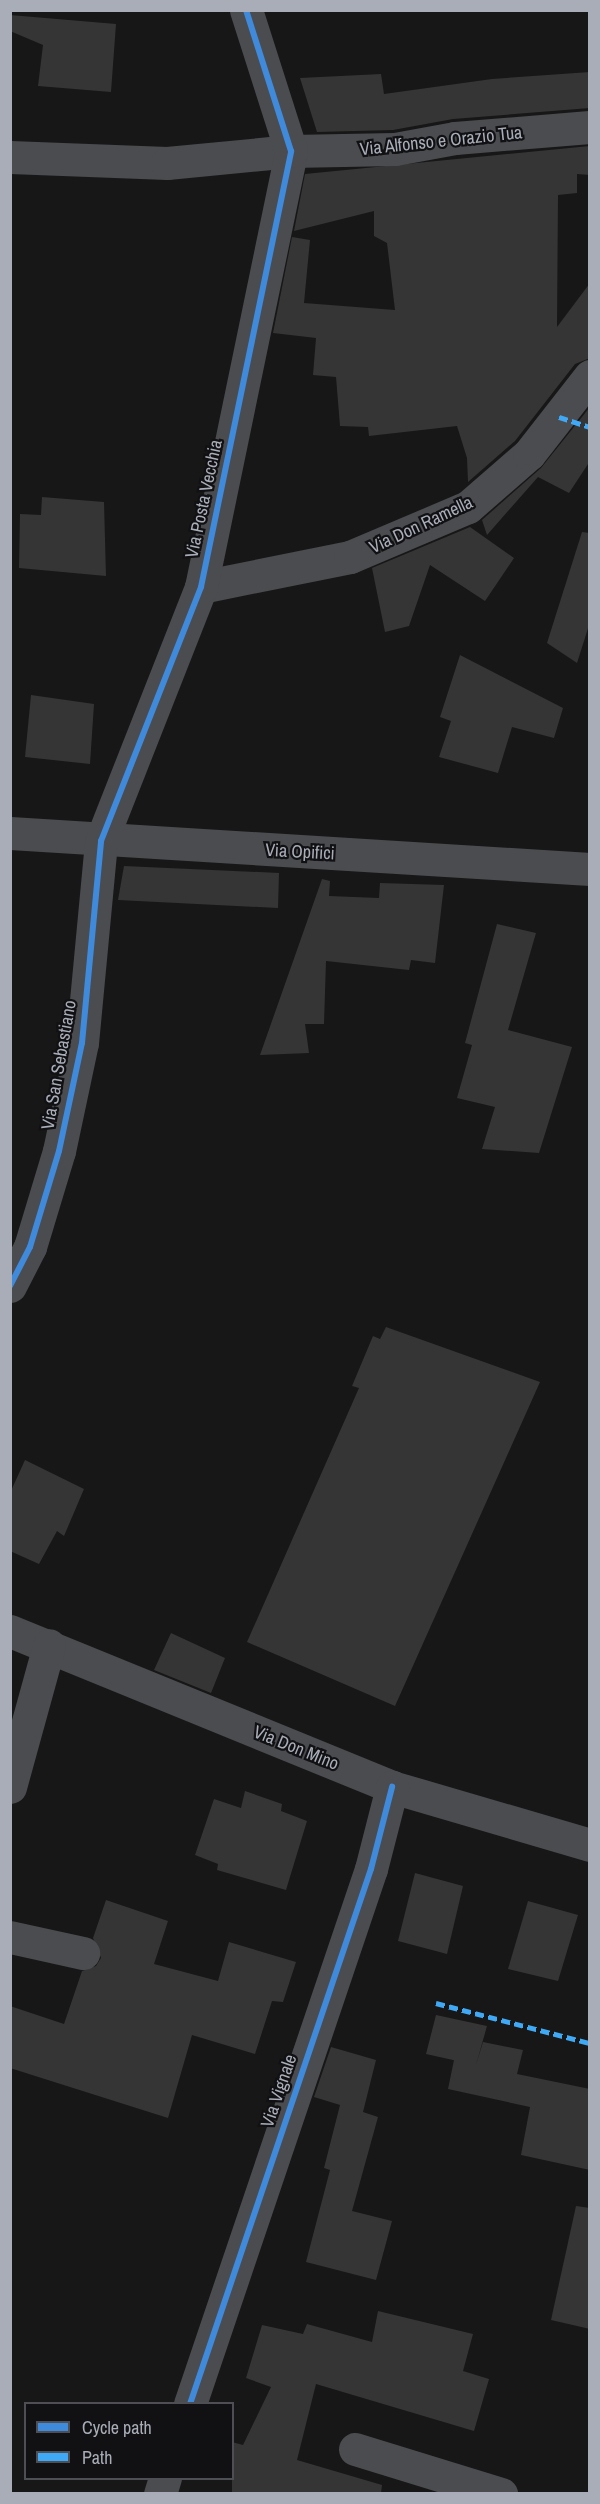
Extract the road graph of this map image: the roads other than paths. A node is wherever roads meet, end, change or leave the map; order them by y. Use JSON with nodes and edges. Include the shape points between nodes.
{"nodes":[{"id":1,"x":246,"y":10,"type":"edge"},
{"id":2,"x":590,"y":127,"type":"edge"},
{"id":3,"x":291,"y":151,"type":"junction"},
{"id":4,"x":10,"y":157,"type":"edge"},
{"id":5,"x":590,"y":376,"type":"edge"},
{"id":6,"x":201,"y":587,"type":"junction"},
{"id":7,"x":10,"y":834,"type":"edge"},
{"id":8,"x":101,"y":841,"type":"junction"},
{"id":9,"x":590,"y":869,"type":"edge"},
{"id":10,"x":10,"y":1286,"type":"edge"},
{"id":11,"x":10,"y":1631,"type":"edge"},
{"id":12,"x":49,"y":1645,"type":"junction"},
{"id":13,"x":10,"y":1787,"type":"edge"},
{"id":14,"x":392,"y":1787,"type":"junction"},
{"id":15,"x":590,"y":1845,"type":"edge"},
{"id":16,"x":10,"y":1937,"type":"edge"},
{"id":17,"x":83,"y":1953,"type":"dead end"},
{"id":18,"x":190,"y":2402,"type":"edge"},
{"id":19,"x":355,"y":2449,"type":"dead end"},
{"id":20,"x":501,"y":2493,"type":"edge"}],
"edges":[{"from":1,"to":3,"type":"street"},
{"from":2,"to":3,"type":"street","name":"Via Alfonso e Orazio Tua","via":[[455,138],[395,149]]},
{"from":3,"to":4,"type":"street","name":"Via Alfonso e Orazio Tua","via":[[167,163]]},
{"from":3,"to":6,"type":"street","name":"Via Posta Vecchia"},
{"from":5,"to":6,"type":"street","name":"Via Don Ramella","via":[[529,454],[468,507],[350,557]]},
{"from":6,"to":8,"type":"street","name":"Via Posta Vecchia"},
{"from":7,"to":8,"type":"street","name":"Via Opifici"},
{"from":8,"to":9,"type":"street","name":"Via Opifici"},
{"from":8,"to":10,"type":"street","name":"Via San Sebastiano","via":[[82,1043],[59,1151],[30,1247]]},
{"from":11,"to":12,"type":"street","name":"Via Don Mino"},
{"from":12,"to":13,"type":"street"},
{"from":12,"to":14,"type":"street","name":"Via Don Mino"},
{"from":14,"to":15,"type":"street","name":"Via Don Mino"},
{"from":14,"to":18,"type":"street","name":"Via Vignale","via":[[371,1869]]},
{"from":16,"to":17,"type":"street"},
{"from":19,"to":20,"type":"street"}]}
